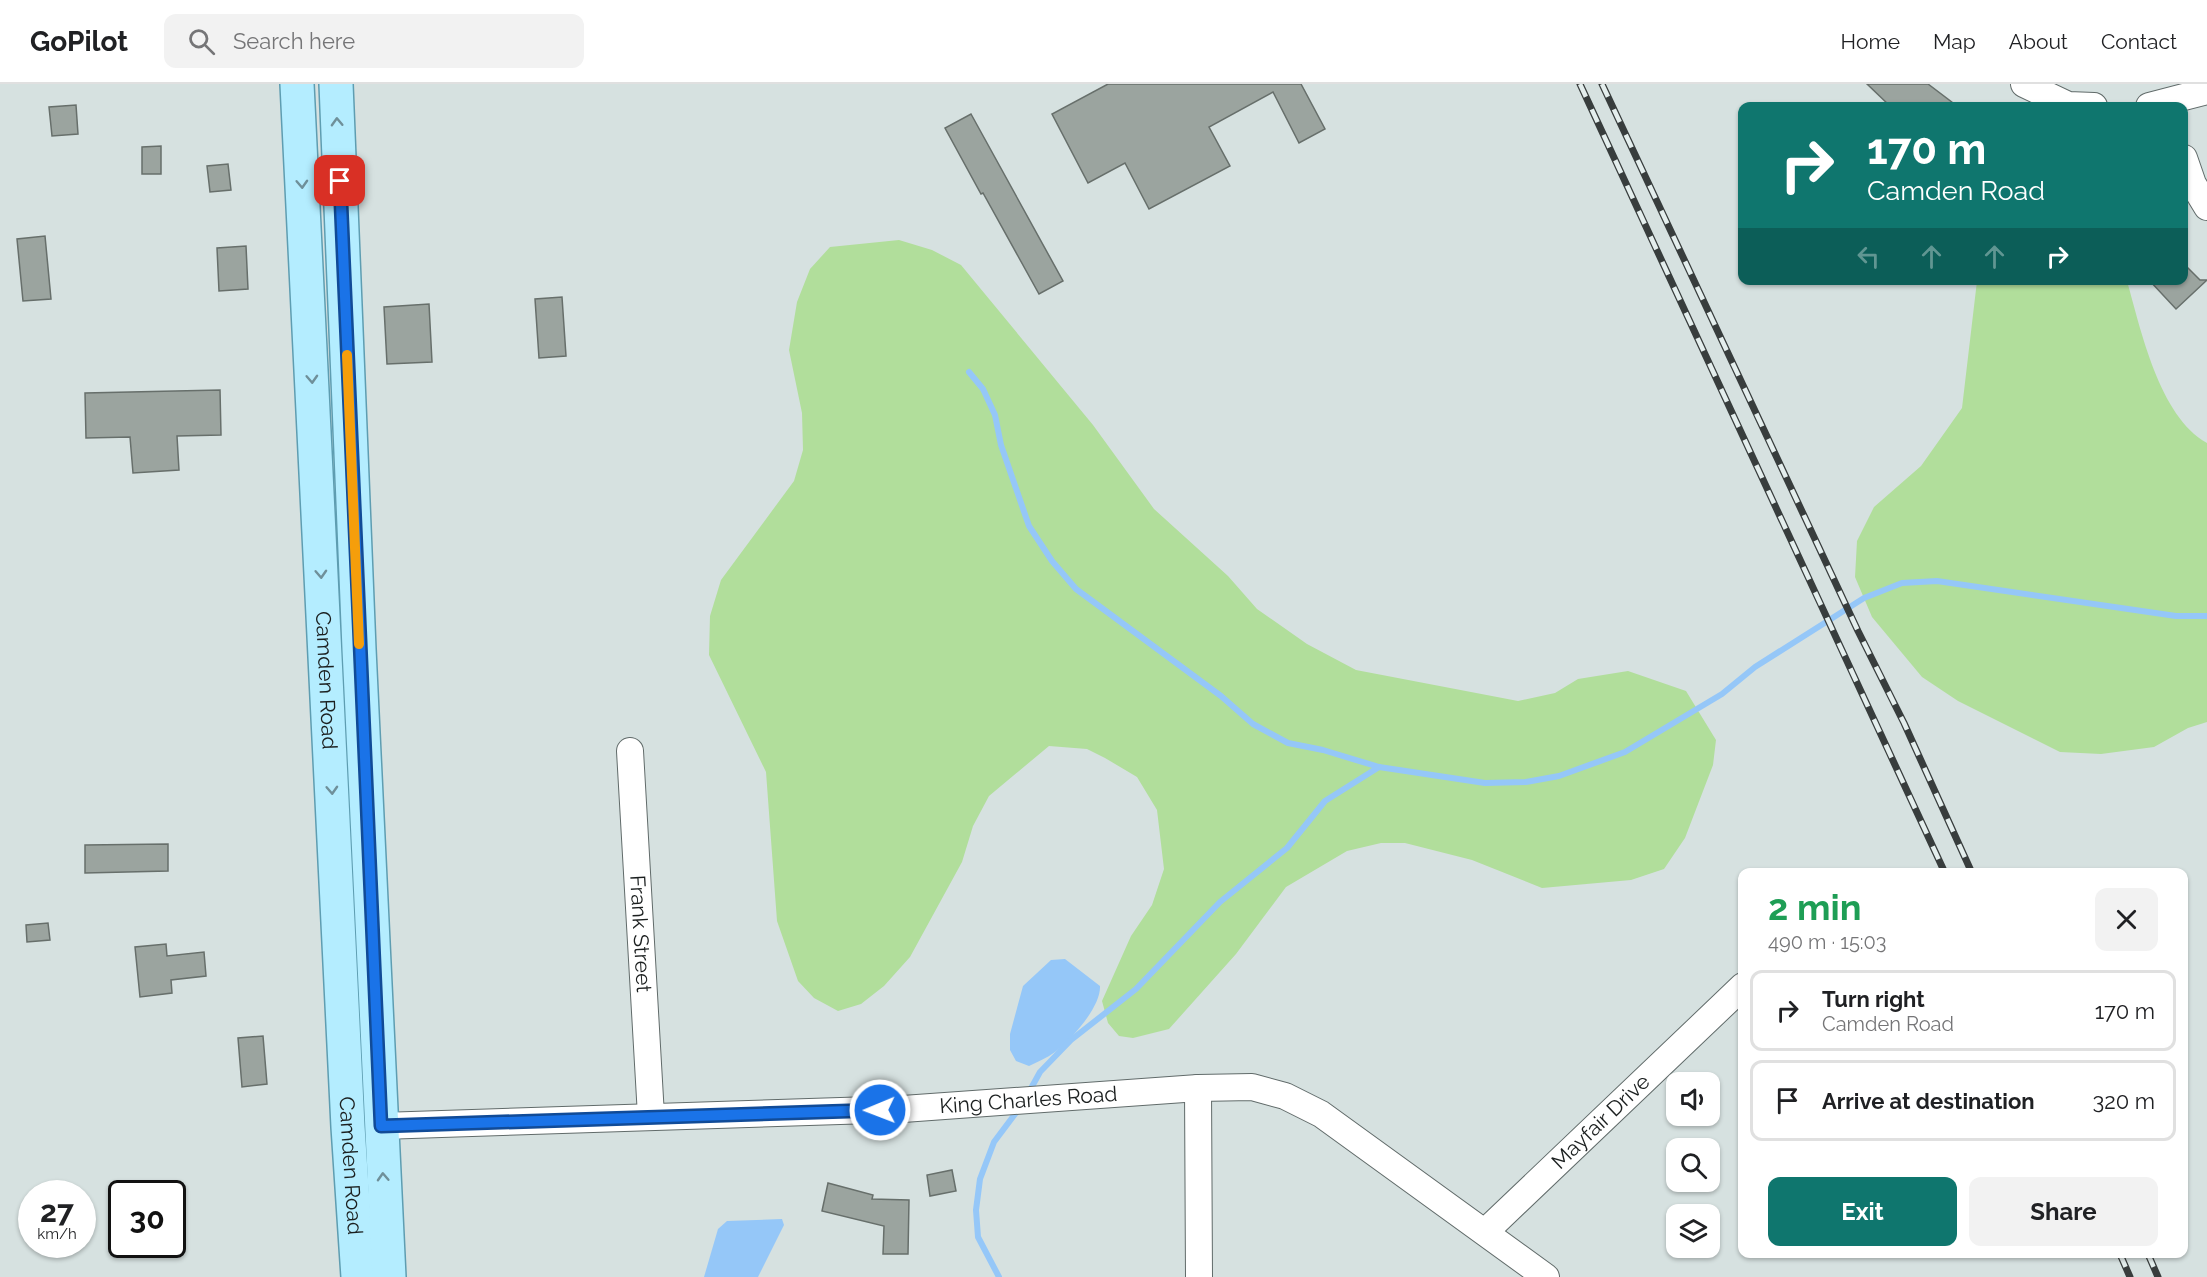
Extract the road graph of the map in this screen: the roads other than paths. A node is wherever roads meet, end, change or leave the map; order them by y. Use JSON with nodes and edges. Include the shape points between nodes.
{"nodes":[{"id":1,"x":297,"y":84,"type":"edge"},
{"id":2,"x":314,"y":84,"type":"edge"},
{"id":3,"x":336,"y":84,"type":"edge"},
{"id":4,"x":2024,"y":84,"type":"edge"},
{"id":5,"x":2207,"y":91,"type":"edge"},
{"id":6,"x":2062,"y":102,"type":"edge"},
{"id":7,"x":2170,"y":102,"type":"edge"},
{"id":8,"x":2188,"y":170,"type":"edge"},
{"id":9,"x":340,"y":181,"type":"junction"},
{"id":10,"x":2207,"y":207,"type":"edge"},
{"id":11,"x":630,"y":751,"type":"dead end"},
{"id":12,"x":335,"y":867,"type":"junction"},
{"id":13,"x":1738,"y":991,"type":"edge"},
{"id":14,"x":1198,"y":1088,"type":"junction"},
{"id":15,"x":651,"y":1116,"type":"junction"},
{"id":16,"x":381,"y":1126,"type":"junction"},
{"id":17,"x":350,"y":1159,"type":"junction"},
{"id":18,"x":1485,"y":1232,"type":"junction"},
{"id":19,"x":357,"y":1277,"type":"edge"},
{"id":20,"x":368,"y":1277,"type":"edge"},
{"id":21,"x":389,"y":1277,"type":"edge"},
{"id":22,"x":1199,"y":1277,"type":"edge"},
{"id":23,"x":1546,"y":1277,"type":"edge"}],
"edges":[{"from":1,"to":12,"type":"main road","name":"Camden Road","one_way":true},
{"from":2,"to":9,"type":"main road","via":[[318,156]]},
{"from":9,"to":3,"type":"main road","name":"Camden Road","one_way":true},
{"from":4,"to":6,"type":"street"},
{"from":5,"to":7,"type":"street"},
{"from":8,"to":10,"type":"street"},
{"from":9,"to":16,"type":"main road","name":"Camden Road"},
{"from":11,"to":15,"type":"street","name":"Frank Street"},
{"from":12,"to":16,"type":"main road","via":[[352,986],[359,1116],[363,1127]]},
{"from":12,"to":17,"type":"main road","name":"Camden Road"},
{"from":13,"to":18,"type":"street","name":"Mayfair Drive"},
{"from":14,"to":15,"type":"street","name":"King Charles Road","via":[[903,1110]]},
{"from":14,"to":18,"type":"street","name":"King Charles Road","via":[[1252,1087],[1285,1096],[1312,1110]]},
{"from":14,"to":22,"type":"street"},
{"from":15,"to":16,"type":"street","name":"King Charles Road"},
{"from":21,"to":16,"type":"main road","name":"Camden Road","one_way":true},
{"from":17,"to":19,"type":"main road","name":"Camden Road"},
{"from":17,"to":20,"type":"main road","via":[[359,1161],[361,1169]]},
{"from":18,"to":23,"type":"street","name":"King Charles Road"}]}
